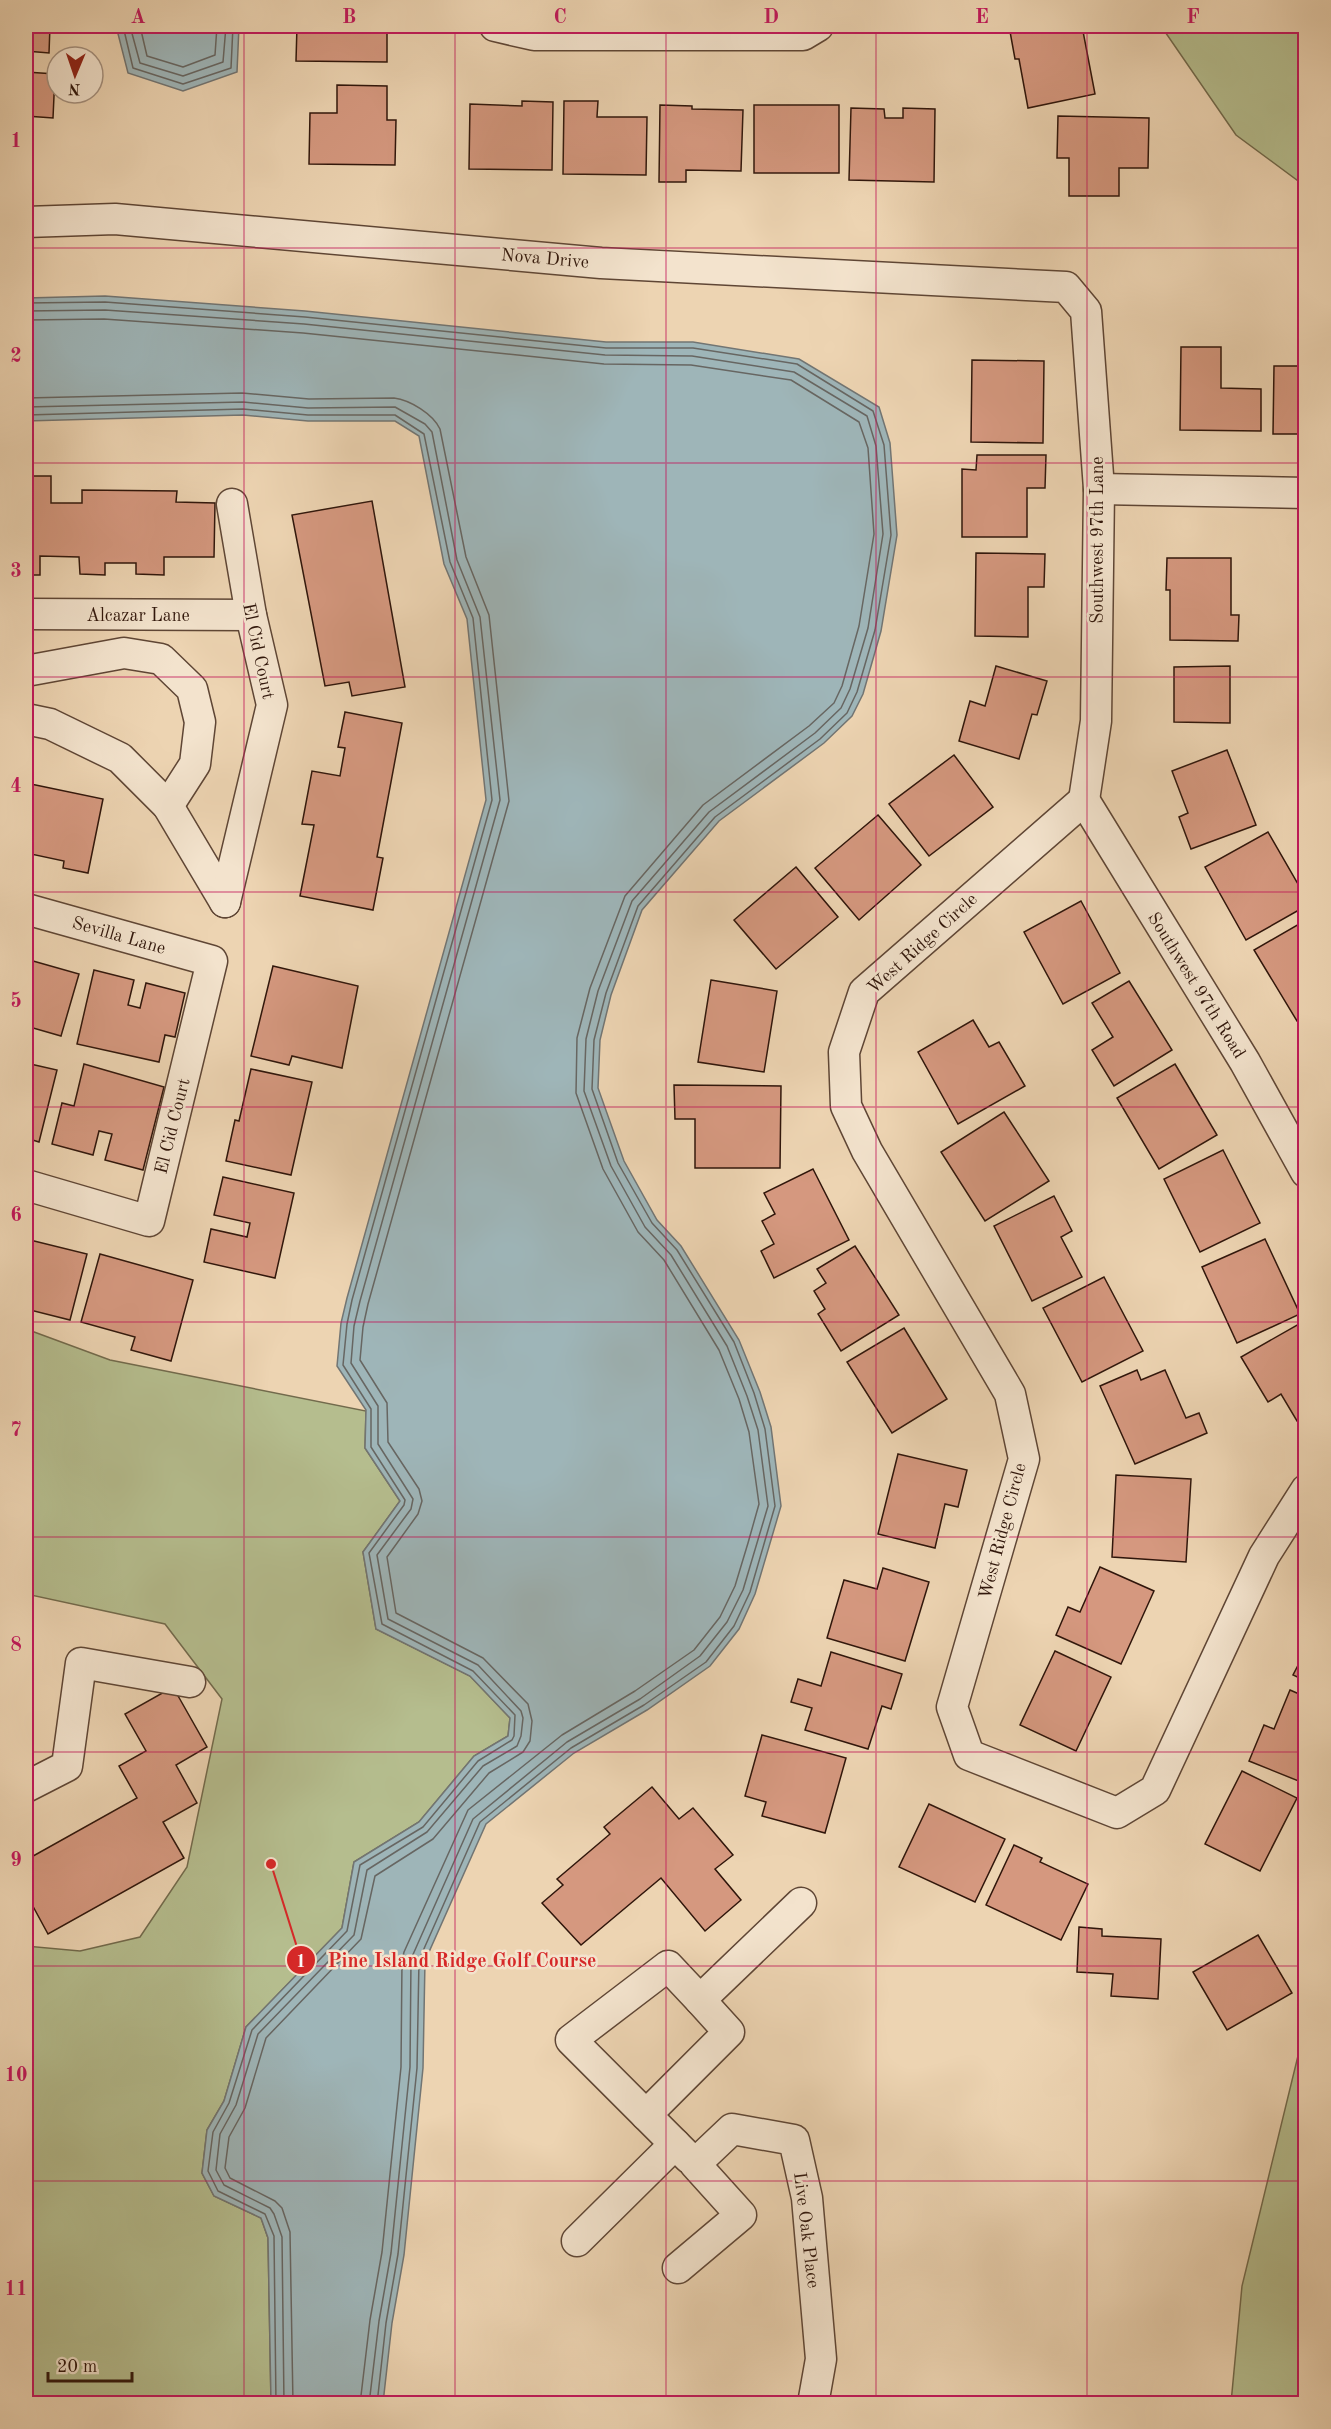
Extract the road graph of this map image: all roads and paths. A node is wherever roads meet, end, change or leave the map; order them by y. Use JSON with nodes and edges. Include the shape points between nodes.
{"nodes":[{"id":1,"x":495,"y":26,"type":"edge"},
{"id":2,"x":818,"y":26,"type":"edge"},
{"id":3,"x":26,"y":222,"type":"edge"},
{"id":4,"x":1066,"y":287,"type":"joint"},
{"id":5,"x":1099,"y":489,"type":"junction"},
{"id":6,"x":1305,"y":494,"type":"edge"},
{"id":7,"x":232,"y":504,"type":"dead end"},
{"id":8,"x":26,"y":614,"type":"edge"},
{"id":9,"x":251,"y":615,"type":"junction"},
{"id":10,"x":26,"y":671,"type":"edge"},
{"id":11,"x":26,"y":719,"type":"edge"},
{"id":12,"x":1084,"y":801,"type":"junction"},
{"id":13,"x":168,"y":806,"type":"junction"},
{"id":14,"x":26,"y":909,"type":"edge"},
{"id":15,"x":212,"y":961,"type":"joint"},
{"id":16,"x":1305,"y":1172,"type":"edge"},
{"id":17,"x":26,"y":1185,"type":"edge"},
{"id":18,"x":1305,"y":1490,"type":"edge"},
{"id":19,"x":190,"y":1682,"type":"dead end"},
{"id":20,"x":26,"y":1787,"type":"edge"},
{"id":21,"x":801,"y":1903,"type":"dead end"},
{"id":22,"x":700,"y":2000,"type":"junction"},
{"id":23,"x":646,"y":2115,"type":"junction"},
{"id":24,"x":685,"y":2154,"type":"junction"},
{"id":25,"x":577,"y":2241,"type":"dead end"},
{"id":26,"x":678,"y":2268,"type":"dead end"},
{"id":27,"x":813,"y":2403,"type":"edge"}],
"edges":[{"from":1,"to":2,"type":"street","via":[[534,34],[803,35]]},
{"from":3,"to":4,"type":"street","name":"Nova Drive","via":[[115,219],[601,263]]},
{"from":4,"to":5,"type":"street","name":"Southwest 97th Lane","via":[[1086,311]]},
{"from":5,"to":6,"type":"street"},
{"from":5,"to":12,"type":"street","name":"Southwest 97th Lane","via":[[1096,721]]},
{"from":7,"to":9,"type":"street","name":"El Cid Court"},
{"from":8,"to":9,"type":"street","name":"Alcazar Lane"},
{"from":9,"to":13,"type":"street","name":"El Cid Court","via":[[272,705],[225,902]]},
{"from":10,"to":13,"type":"street","via":[[124,652],[161,659],[192,689],[200,722],[195,764]]},
{"from":11,"to":13,"type":"street","via":[[50,724],[120,758]]},
{"from":12,"to":16,"type":"street","name":"Southwest 97th Road","via":[[1245,1062]]},
{"from":12,"to":18,"type":"street","name":"West Ridge Circle","via":[[864,992],[844,1052],[846,1106],[867,1151],[1010,1394],[1024,1459],[952,1707],[969,1755],[1117,1813],[1155,1790],[1264,1556]]},
{"from":14,"to":15,"type":"street","name":"Sevilla Lane"},
{"from":15,"to":17,"type":"street","name":"El Cid Court","via":[[149,1221]]},
{"from":19,"to":20,"type":"street","via":[[81,1663],[67,1766]]},
{"from":21,"to":22,"type":"street"},
{"from":22,"to":23,"type":"street","via":[[729,2032]]},
{"from":22,"to":23,"type":"street","via":[[668,1966],[571,2040]]},
{"from":23,"to":24,"type":"street"},
{"from":24,"to":25,"type":"street"},
{"from":24,"to":26,"type":"street","via":[[741,2215]]},
{"from":24,"to":27,"type":"street","name":"Live Oak Place","via":[[732,2129],[794,2140],[807,2198],[821,2359]]}]}
